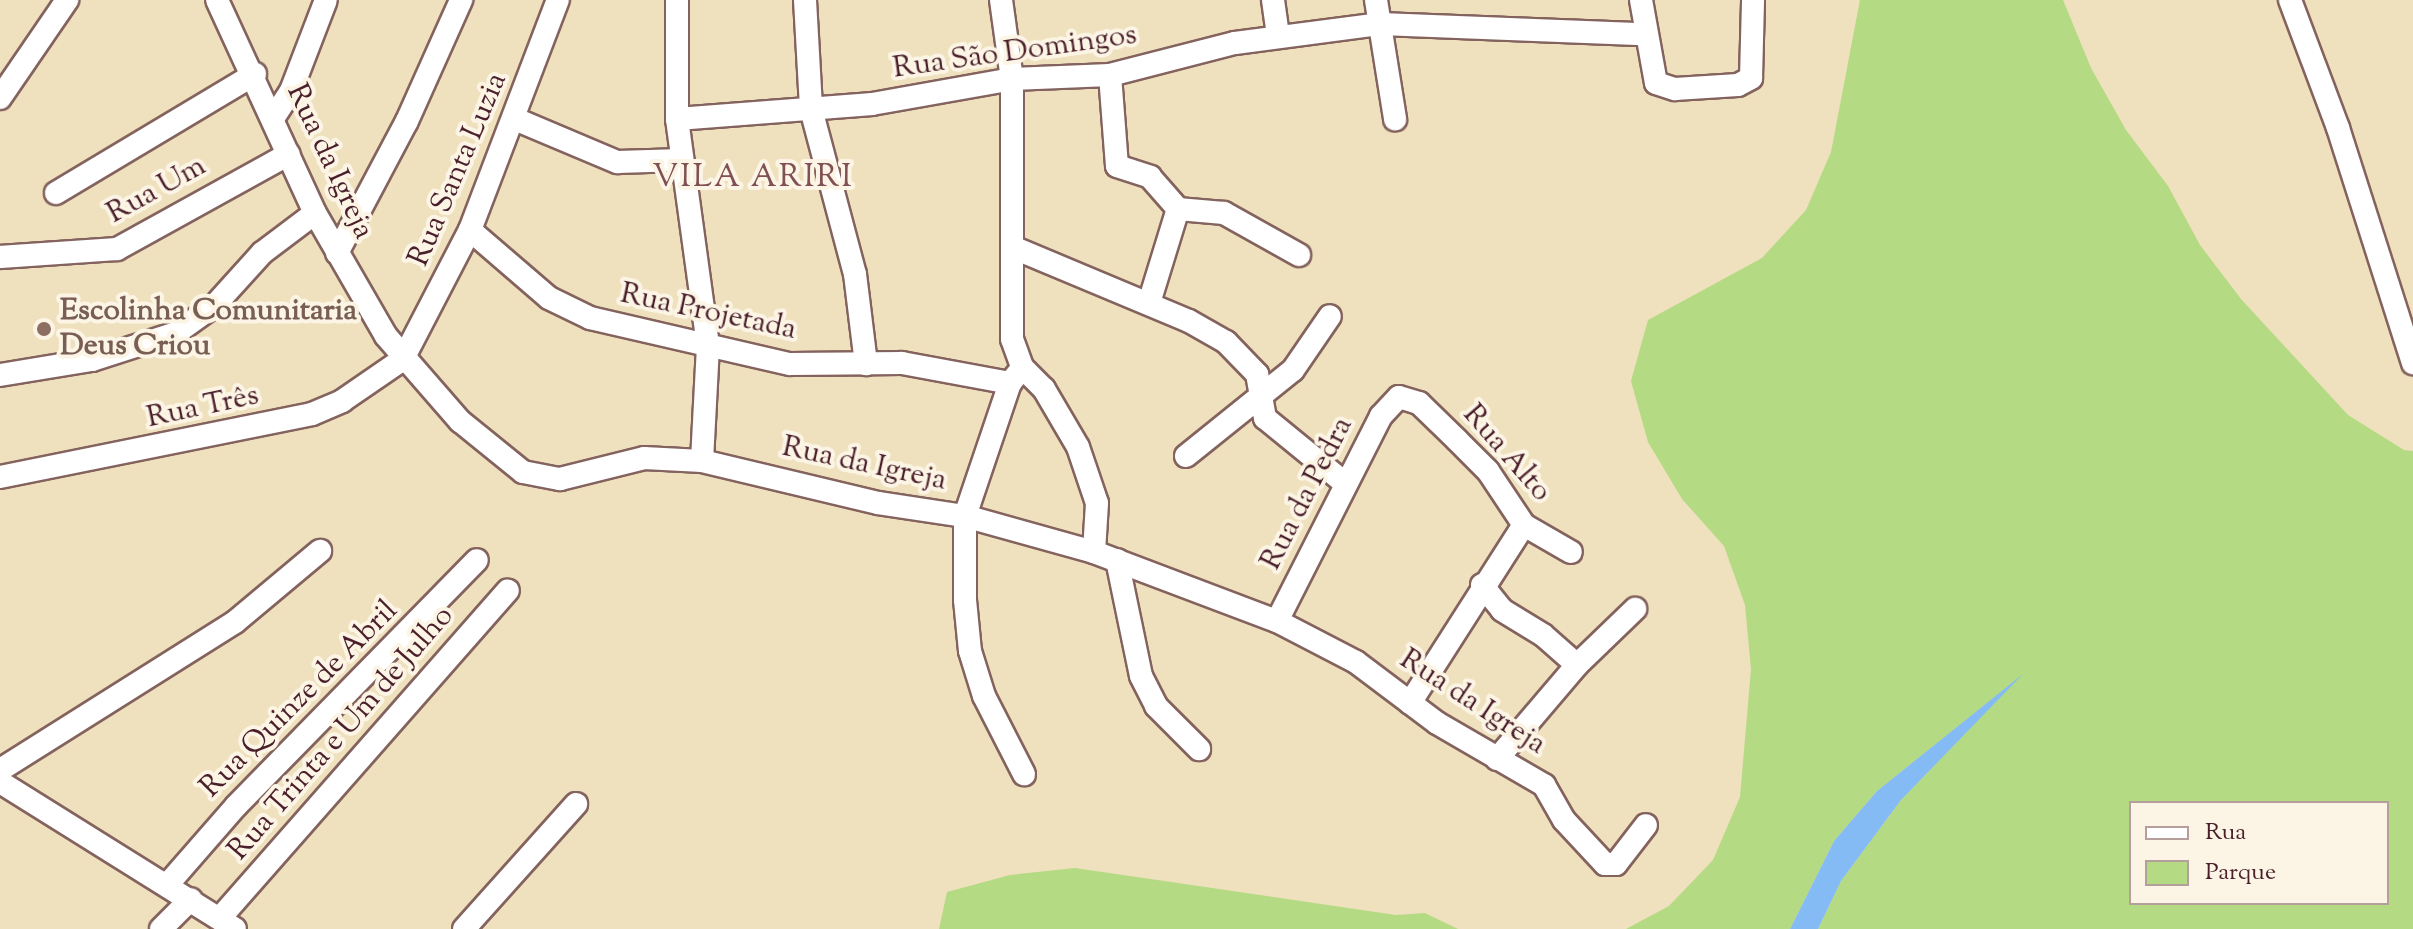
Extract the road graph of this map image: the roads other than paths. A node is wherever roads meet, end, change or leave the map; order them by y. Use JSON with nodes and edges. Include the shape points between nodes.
{"nodes":[{"id":1,"x":67,"y":0,"type":"edge"},
{"id":2,"x":217,"y":0,"type":"edge"},
{"id":3,"x":326,"y":0,"type":"edge"},
{"id":4,"x":461,"y":0,"type":"edge"},
{"id":5,"x":558,"y":0,"type":"edge"},
{"id":6,"x":677,"y":0,"type":"edge"},
{"id":7,"x":805,"y":0,"type":"edge"},
{"id":8,"x":1001,"y":0,"type":"edge"},
{"id":9,"x":1273,"y":0,"type":"edge"},
{"id":10,"x":1376,"y":0,"type":"edge"},
{"id":11,"x":1641,"y":0,"type":"edge"},
{"id":12,"x":1753,"y":0,"type":"edge"},
{"id":13,"x":2290,"y":0,"type":"edge"},
{"id":14,"x":1379,"y":24,"type":"junction"},
{"id":15,"x":1645,"y":34,"type":"junction"},
{"id":16,"x":1278,"y":36,"type":"junction"},
{"id":17,"x":255,"y":74,"type":"junction"},
{"id":18,"x":1110,"y":75,"type":"junction"},
{"id":19,"x":1012,"y":79,"type":"junction"},
{"id":20,"x":0,"y":98,"type":"edge"},
{"id":21,"x":811,"y":109,"type":"junction"},
{"id":22,"x":274,"y":117,"type":"junction"},
{"id":23,"x":515,"y":119,"type":"junction"},
{"id":24,"x":677,"y":119,"type":"junction"},
{"id":25,"x":1395,"y":119,"type":"dead end"},
{"id":26,"x":289,"y":154,"type":"junction"},
{"id":27,"x":682,"y":160,"type":"junction"},
{"id":28,"x":56,"y":193,"type":"dead end"},
{"id":29,"x":1178,"y":209,"type":"junction"},
{"id":30,"x":315,"y":213,"type":"junction"},
{"id":31,"x":470,"y":230,"type":"junction"},
{"id":32,"x":1012,"y":247,"type":"junction"},
{"id":33,"x":337,"y":253,"type":"junction"},
{"id":34,"x":1299,"y":255,"type":"dead end"},
{"id":35,"x":0,"y":257,"type":"edge"},
{"id":36,"x":1149,"y":303,"type":"junction"},
{"id":37,"x":1330,"y":316,"type":"dead end"},
{"id":38,"x":708,"y":346,"type":"junction"},
{"id":39,"x":403,"y":359,"type":"junction"},
{"id":40,"x":2413,"y":363,"type":"edge"},
{"id":41,"x":866,"y":364,"type":"junction"},
{"id":42,"x":0,"y":375,"type":"edge"},
{"id":43,"x":1016,"y":375,"type":"junction"},
{"id":44,"x":1258,"y":397,"type":"junction"},
{"id":45,"x":1399,"y":397,"type":"joint"},
{"id":46,"x":1186,"y":456,"type":"dead end"},
{"id":47,"x":702,"y":461,"type":"junction"},
{"id":48,"x":0,"y":477,"type":"edge"},
{"id":49,"x":1346,"y":484,"type":"junction"},
{"id":50,"x":965,"y":516,"type":"junction"},
{"id":51,"x":1524,"y":525,"type":"junction"},
{"id":52,"x":320,"y":551,"type":"dead end"},
{"id":53,"x":1094,"y":552,"type":"junction"},
{"id":54,"x":1571,"y":552,"type":"dead end"},
{"id":55,"x":477,"y":560,"type":"dead end"},
{"id":56,"x":1117,"y":560,"type":"junction"},
{"id":57,"x":1482,"y":585,"type":"junction"},
{"id":58,"x":508,"y":590,"type":"dead end"},
{"id":59,"x":1635,"y":609,"type":"dead end"},
{"id":60,"x":1277,"y":621,"type":"junction"},
{"id":61,"x":1577,"y":665,"type":"junction"},
{"id":62,"x":1410,"y":703,"type":"junction"},
{"id":63,"x":1199,"y":749,"type":"dead end"},
{"id":64,"x":1497,"y":759,"type":"junction"},
{"id":65,"x":0,"y":770,"type":"edge"},
{"id":66,"x":1024,"y":774,"type":"dead end"},
{"id":67,"x":0,"y":782,"type":"edge"},
{"id":68,"x":576,"y":804,"type":"dead end"},
{"id":69,"x":1646,"y":825,"type":"dead end"},
{"id":70,"x":168,"y":884,"type":"junction"},
{"id":71,"x":191,"y":899,"type":"junction"},
{"id":72,"x":227,"y":923,"type":"edge"},
{"id":73,"x":161,"y":929,"type":"edge"},
{"id":74,"x":464,"y":929,"type":"edge"}],
"edges":[{"from":1,"to":20,"type":"street"},
{"from":2,"to":17,"type":"street","name":"Rua da Igreja"},
{"from":3,"to":22,"type":"street","via":[[291,91]]},
{"from":4,"to":33,"type":"street","via":[[407,121]]},
{"from":5,"to":23,"type":"street","name":"Rua Santa Luzia"},
{"from":6,"to":24,"type":"street"},
{"from":7,"to":21,"type":"street"},
{"from":8,"to":19,"type":"street"},
{"from":9,"to":16,"type":"street"},
{"from":10,"to":14,"type":"street"},
{"from":11,"to":15,"type":"street"},
{"from":12,"to":15,"type":"street","via":[[1751,78],[1712,87],[1659,87]]},
{"from":13,"to":40,"type":"street","via":[[2338,128]]},
{"from":14,"to":15,"type":"street","name":"Rua São Domingos"},
{"from":14,"to":16,"type":"street","name":"Rua São Domingos"},
{"from":14,"to":25,"type":"street"},
{"from":16,"to":18,"type":"street","name":"Rua São Domingos"},
{"from":17,"to":22,"type":"street","name":"Rua da Igreja"},
{"from":17,"to":28,"type":"street"},
{"from":18,"to":19,"type":"street","name":"Rua São Domingos"},
{"from":18,"to":29,"type":"street","via":[[1117,166],[1150,177]]},
{"from":19,"to":21,"type":"street","name":"Rua São Domingos","via":[[922,97]]},
{"from":19,"to":32,"type":"street"},
{"from":21,"to":24,"type":"street","name":"Rua São Domingos"},
{"from":21,"to":41,"type":"street","via":[[855,274]]},
{"from":22,"to":26,"type":"street","name":"Rua da Igreja"},
{"from":23,"to":27,"type":"street","via":[[617,162]]},
{"from":23,"to":31,"type":"street","name":"Rua Santa Luzia"},
{"from":24,"to":27,"type":"street"},
{"from":26,"to":30,"type":"street","name":"Rua da Igreja"},
{"from":26,"to":35,"type":"street","name":"Rua Um","via":[[117,249]]},
{"from":27,"to":38,"type":"street"},
{"from":29,"to":34,"type":"street","via":[[1224,213]]},
{"from":29,"to":36,"type":"street"},
{"from":30,"to":33,"type":"street","name":"Rua da Igreja"},
{"from":30,"to":42,"type":"street","via":[[262,253],[215,305],[176,333],[92,360]]},
{"from":31,"to":38,"type":"street","name":"Rua Projetada","via":[[565,308]]},
{"from":31,"to":39,"type":"street","name":"Rua Santa Luzia"},
{"from":32,"to":36,"type":"street"},
{"from":32,"to":43,"type":"street"},
{"from":33,"to":39,"type":"street","name":"Rua da Igreja"},
{"from":36,"to":44,"type":"street","via":[[1189,321],[1246,359],[1257,374]]},
{"from":37,"to":44,"type":"street","via":[[1293,370]]},
{"from":38,"to":41,"type":"street","name":"Rua Projetada","via":[[790,364]]},
{"from":38,"to":47,"type":"street"},
{"from":39,"to":47,"type":"street","name":"Rua da Igreja","via":[[460,421],[523,472],[542,479],[644,458]]},
{"from":39,"to":48,"type":"street","name":"Rua Três","via":[[342,401],[312,414]]},
{"from":41,"to":43,"type":"street","name":"Rua Projetada"},
{"from":43,"to":50,"type":"street"},
{"from":43,"to":53,"type":"street","via":[[1044,389],[1078,447],[1097,503]]},
{"from":44,"to":46,"type":"street"},
{"from":44,"to":49,"type":"street","via":[[1274,428]]},
{"from":45,"to":49,"type":"street","name":"Rua da Pedra","via":[[1381,416]]},
{"from":45,"to":51,"type":"street","name":"Rua Alto","via":[[1419,403],[1488,471]]},
{"from":47,"to":50,"type":"street","name":"Rua da Igreja","via":[[878,503]]},
{"from":49,"to":60,"type":"street","name":"Rua da Pedra"},
{"from":50,"to":53,"type":"street","name":"Rua da Igreja"},
{"from":50,"to":66,"type":"street","via":[[970,651],[984,696]]},
{"from":51,"to":54,"type":"street","name":"Rua Alto"},
{"from":51,"to":57,"type":"street"},
{"from":52,"to":65,"type":"street","via":[[235,622],[75,728]]},
{"from":53,"to":56,"type":"street","name":"Rua da Igreja"},
{"from":55,"to":70,"type":"street","name":"Rua Quinze de Abril","via":[[256,785]]},
{"from":56,"to":60,"type":"street","name":"Rua da Igreja"},
{"from":56,"to":63,"type":"street","via":[[1141,676],[1156,706]]},
{"from":57,"to":61,"type":"street","via":[[1502,610],[1543,635]]},
{"from":57,"to":62,"type":"street"},
{"from":58,"to":72,"type":"street","name":"Rua Trinta e Um de Julho"},
{"from":59,"to":61,"type":"street"},
{"from":60,"to":62,"type":"street","name":"Rua da Igreja","via":[[1356,662]]},
{"from":61,"to":64,"type":"street"},
{"from":62,"to":64,"type":"street","name":"Rua da Igreja"},
{"from":64,"to":69,"type":"street","name":"Rua da Igreja","via":[[1544,785],[1564,820],[1605,864],[1616,864]]},
{"from":67,"to":70,"type":"street"},
{"from":68,"to":74,"type":"street"},
{"from":70,"to":71,"type":"street"},
{"from":71,"to":72,"type":"street"},
{"from":71,"to":73,"type":"street"}]}
